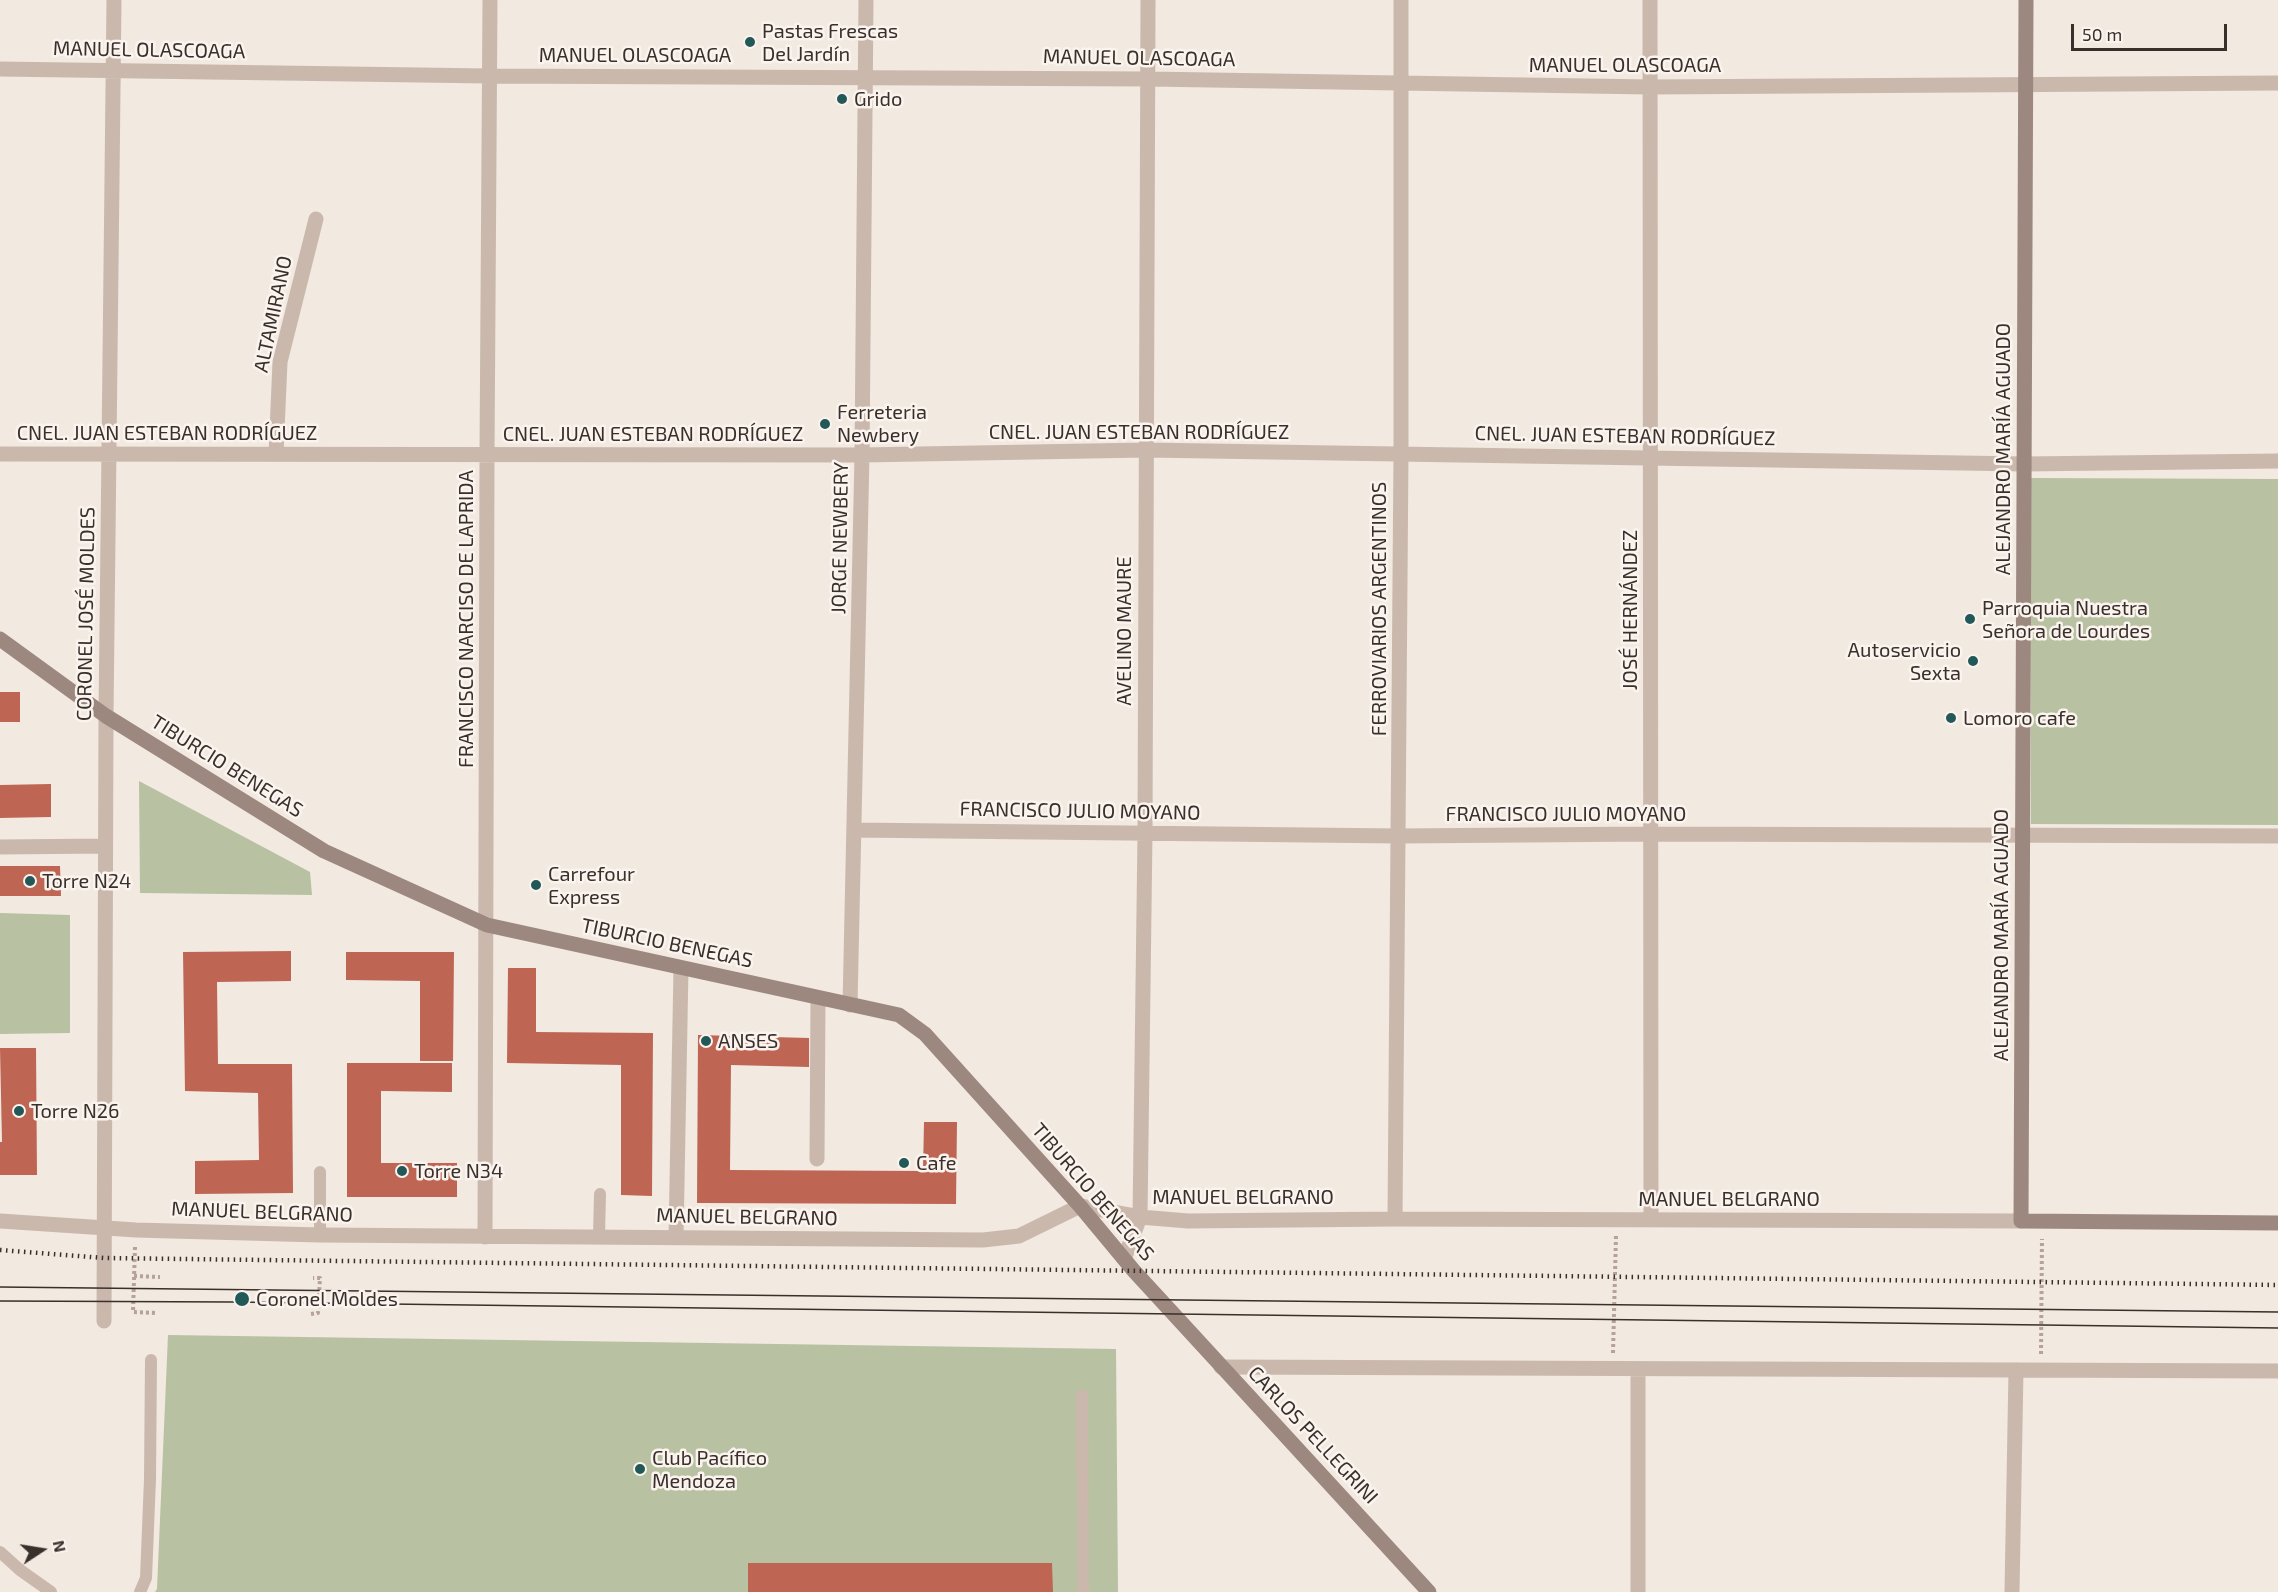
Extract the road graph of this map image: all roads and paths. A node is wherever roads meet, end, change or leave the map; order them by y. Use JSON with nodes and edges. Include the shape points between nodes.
{"nodes":[{"id":1,"x":114,"y":0,"type":"edge"},
{"id":2,"x":490,"y":0,"type":"edge"},
{"id":3,"x":866,"y":0,"type":"edge"},
{"id":4,"x":1148,"y":0,"type":"edge"},
{"id":5,"x":1401,"y":0,"type":"edge"},
{"id":6,"x":1650,"y":0,"type":"edge"},
{"id":7,"x":2026,"y":0,"type":"edge"},
{"id":8,"x":0,"y":69,"type":"edge"},
{"id":9,"x":113,"y":70,"type":"junction"},
{"id":10,"x":489,"y":76,"type":"junction"},
{"id":11,"x":866,"y":77,"type":"junction"},
{"id":12,"x":1148,"y":79,"type":"junction"},
{"id":13,"x":1401,"y":83,"type":"junction"},
{"id":14,"x":2278,"y":83,"type":"edge"},
{"id":15,"x":2026,"y":84,"type":"junction"},
{"id":16,"x":1650,"y":87,"type":"junction"},
{"id":17,"x":316,"y":219,"type":"dead end"},
{"id":18,"x":1146,"y":450,"type":"junction"},
{"id":19,"x":1401,"y":453,"type":"junction"},
{"id":20,"x":0,"y":454,"type":"edge"},
{"id":21,"x":108,"y":454,"type":"junction"},
{"id":22,"x":276,"y":454,"type":"junction"},
{"id":23,"x":487,"y":455,"type":"junction"},
{"id":24,"x":862,"y":455,"type":"junction"},
{"id":25,"x":1651,"y":458,"type":"junction"},
{"id":26,"x":2278,"y":461,"type":"edge"},
{"id":27,"x":2024,"y":464,"type":"junction"},
{"id":28,"x":0,"y":639,"type":"edge"},
{"id":29,"x":106,"y":716,"type":"junction"},
{"id":30,"x":854,"y":830,"type":"junction"},
{"id":31,"x":1144,"y":833,"type":"junction"},
{"id":32,"x":1651,"y":834,"type":"junction"},
{"id":33,"x":2023,"y":835,"type":"junction"},
{"id":34,"x":1399,"y":836,"type":"junction"},
{"id":35,"x":2278,"y":836,"type":"edge"},
{"id":36,"x":105,"y":846,"type":"junction"},
{"id":37,"x":0,"y":847,"type":"edge"},
{"id":38,"x":487,"y":925,"type":"junction"},
{"id":39,"x":681,"y":968,"type":"junction"},
{"id":40,"x":818,"y":998,"type":"junction"},
{"id":41,"x":850,"y":1005,"type":"junction"},
{"id":42,"x":817,"y":1159,"type":"dead end"},
{"id":43,"x":320,"y":1172,"type":"dead end"},
{"id":44,"x":600,"y":1194,"type":"dead end"},
{"id":45,"x":1080,"y":1206,"type":"junction"},
{"id":46,"x":1140,"y":1218,"type":"junction"},
{"id":47,"x":1395,"y":1219,"type":"junction"},
{"id":48,"x":1616,"y":1219,"type":"junction"},
{"id":49,"x":1651,"y":1220,"type":"junction"},
{"id":50,"x":0,"y":1221,"type":"edge"},
{"id":51,"x":2021,"y":1221,"type":"junction"},
{"id":52,"x":2042,"y":1222,"type":"junction"},
{"id":53,"x":2278,"y":1223,"type":"edge"},
{"id":54,"x":105,"y":1228,"type":"junction"},
{"id":55,"x":136,"y":1230,"type":"junction"},
{"id":56,"x":320,"y":1235,"type":"junction"},
{"id":57,"x":599,"y":1236,"type":"junction"},
{"id":58,"x":485,"y":1237,"type":"junction"},
{"id":59,"x":676,"y":1237,"type":"junction"},
{"id":60,"x":1124,"y":1259,"type":"junction"},
{"id":61,"x":134,"y":1276,"type":"junction"},
{"id":62,"x":159,"y":1277,"type":"dead end"},
{"id":63,"x":313,"y":1278,"type":"dead end"},
{"id":64,"x":1166,"y":1306,"type":"joint"},
{"id":65,"x":156,"y":1313,"type":"dead end"},
{"id":66,"x":311,"y":1314,"type":"dead end"},
{"id":67,"x":104,"y":1321,"type":"dead end"},
{"id":68,"x":151,"y":1360,"type":"dead end"},
{"id":69,"x":1221,"y":1367,"type":"junction"},
{"id":70,"x":1613,"y":1369,"type":"junction"},
{"id":71,"x":1638,"y":1369,"type":"junction"},
{"id":72,"x":2016,"y":1370,"type":"junction"},
{"id":73,"x":2041,"y":1370,"type":"junction"},
{"id":74,"x":2278,"y":1371,"type":"edge"},
{"id":75,"x":1082,"y":1395,"type":"dead end"},
{"id":76,"x":0,"y":1552,"type":"edge"},
{"id":77,"x":51,"y":1592,"type":"edge"},
{"id":78,"x":140,"y":1592,"type":"edge"},
{"id":79,"x":1083,"y":1592,"type":"edge"},
{"id":80,"x":1429,"y":1592,"type":"edge"},
{"id":81,"x":1638,"y":1592,"type":"edge"},
{"id":82,"x":2012,"y":1592,"type":"edge"}],
"edges":[{"from":1,"to":9,"type":"street","name":"CORONEL JOSÉ MOLDES"},
{"from":2,"to":10,"type":"street","name":"FRANCISCO NARCISO DE LAPRIDA"},
{"from":3,"to":11,"type":"street","name":"JORGE NEWBERY"},
{"from":4,"to":12,"type":"street","name":"AVELINO MAURE"},
{"from":5,"to":13,"type":"street","name":"FERROVIARIOS ARGENTINOS"},
{"from":6,"to":16,"type":"street","name":"JOSÉ HERNÁNDEZ"},
{"from":7,"to":15,"type":"street","name":"ALEJANDRO MARÍA AGUADO"},
{"from":8,"to":9,"type":"street","name":"MANUEL OLASCOAGA"},
{"from":9,"to":10,"type":"street","name":"MANUEL OLASCOAGA"},
{"from":9,"to":21,"type":"street","name":"CORONEL JOSÉ MOLDES"},
{"from":10,"to":11,"type":"street","name":"MANUEL OLASCOAGA"},
{"from":10,"to":23,"type":"street","name":"FRANCISCO NARCISO DE LAPRIDA"},
{"from":11,"to":12,"type":"street","name":"MANUEL OLASCOAGA"},
{"from":11,"to":24,"type":"street","name":"JORGE NEWBERY"},
{"from":12,"to":13,"type":"street","name":"MANUEL OLASCOAGA"},
{"from":12,"to":18,"type":"street","name":"AVELINO MAURE"},
{"from":13,"to":16,"type":"street","name":"MANUEL OLASCOAGA"},
{"from":13,"to":19,"type":"street","name":"FERROVIARIOS ARGENTINOS"},
{"from":14,"to":15,"type":"street","name":"MANUEL OLASCOAGA"},
{"from":15,"to":16,"type":"street","name":"MANUEL OLASCOAGA"},
{"from":15,"to":27,"type":"street","name":"ALEJANDRO MARÍA AGUADO"},
{"from":16,"to":25,"type":"street","name":"JOSÉ HERNÁNDEZ"},
{"from":17,"to":22,"type":"street","name":"ALTAMIRANO","via":[[280,362]]},
{"from":18,"to":19,"type":"street","name":"CNEL. JUAN ESTEBAN RODRÍGUEZ"},
{"from":18,"to":24,"type":"street","name":"CNEL. JUAN ESTEBAN RODRÍGUEZ"},
{"from":18,"to":31,"type":"street","name":"AVELINO MAURE"},
{"from":19,"to":25,"type":"street","name":"CNEL. JUAN ESTEBAN RODRÍGUEZ"},
{"from":19,"to":34,"type":"street","name":"FERROVIARIOS ARGENTINOS"},
{"from":20,"to":21,"type":"street","name":"CNEL. JUAN ESTEBAN RODRÍGUEZ"},
{"from":21,"to":22,"type":"street","name":"CNEL. JUAN ESTEBAN RODRÍGUEZ"},
{"from":21,"to":29,"type":"street","name":"CORONEL JOSÉ MOLDES"},
{"from":22,"to":23,"type":"street","name":"CNEL. JUAN ESTEBAN RODRÍGUEZ"},
{"from":23,"to":24,"type":"street","name":"CNEL. JUAN ESTEBAN RODRÍGUEZ"},
{"from":23,"to":38,"type":"street","name":"FRANCISCO NARCISO DE LAPRIDA"},
{"from":24,"to":30,"type":"street","name":"JORGE NEWBERY"},
{"from":25,"to":27,"type":"street","name":"CNEL. JUAN ESTEBAN RODRÍGUEZ"},
{"from":25,"to":32,"type":"street","name":"JOSÉ HERNÁNDEZ"},
{"from":26,"to":27,"type":"street","name":"CNEL. JUAN ESTEBAN RODRÍGUEZ"},
{"from":27,"to":33,"type":"street","name":"ALEJANDRO MARÍA AGUADO"},
{"from":28,"to":29,"type":"street","name":"TIBURCIO BENEGAS"},
{"from":29,"to":36,"type":"street","name":"CORONEL JOSÉ MOLDES"},
{"from":29,"to":38,"type":"street","name":"TIBURCIO BENEGAS","via":[[324,851]]},
{"from":30,"to":31,"type":"street","name":"FRANCISCO JULIO MOYANO"},
{"from":30,"to":41,"type":"street","name":"JORGE NEWBERY"},
{"from":31,"to":34,"type":"street","name":"FRANCISCO JULIO MOYANO"},
{"from":31,"to":46,"type":"street","name":"AVELINO MAURE"},
{"from":32,"to":33,"type":"street","name":"FRANCISCO JULIO MOYANO"},
{"from":32,"to":34,"type":"street","name":"FRANCISCO JULIO MOYANO"},
{"from":32,"to":49,"type":"street","name":"JOSÉ HERNÁNDEZ"},
{"from":33,"to":35,"type":"street","name":"FRANCISCO JULIO MOYANO"},
{"from":33,"to":51,"type":"street","name":"ALEJANDRO MARÍA AGUADO"},
{"from":34,"to":47,"type":"street","name":"FERROVIARIOS ARGENTINOS"},
{"from":36,"to":37,"type":"street"},
{"from":36,"to":54,"type":"street","name":"CORONEL JOSÉ MOLDES"},
{"from":38,"to":39,"type":"street","name":"TIBURCIO BENEGAS"},
{"from":38,"to":58,"type":"street","name":"FRANCISCO NARCISO DE LAPRIDA"},
{"from":39,"to":40,"type":"street","name":"TIBURCIO BENEGAS"},
{"from":39,"to":59,"type":"street"},
{"from":40,"to":41,"type":"street","name":"TIBURCIO BENEGAS"},
{"from":40,"to":42,"type":"street"},
{"from":41,"to":45,"type":"street","name":"TIBURCIO BENEGAS","via":[[899,1015],[924,1034]]},
{"from":43,"to":56,"type":"lane"},
{"from":44,"to":57,"type":"lane"},
{"from":45,"to":46,"type":"street","name":"MANUEL BELGRANO"},
{"from":45,"to":59,"type":"street","name":"MANUEL BELGRANO","via":[[1019,1236],[1001,1240]]},
{"from":45,"to":60,"type":"street","name":"TIBURCIO BENEGAS"},
{"from":46,"to":47,"type":"street","name":"MANUEL BELGRANO"},
{"from":46,"to":60,"type":"street","name":"AVELINO MAURE"},
{"from":47,"to":48,"type":"street","name":"MANUEL BELGRANO"},
{"from":48,"to":49,"type":"street","name":"MANUEL BELGRANO"},
{"from":48,"to":70,"type":"path"},
{"from":49,"to":51,"type":"street","name":"MANUEL BELGRANO"},
{"from":50,"to":54,"type":"street","name":"MANUEL BELGRANO"},
{"from":51,"to":52,"type":"street","name":"MANUEL BELGRANO"},
{"from":52,"to":53,"type":"street","name":"MANUEL BELGRANO"},
{"from":52,"to":73,"type":"path"},
{"from":54,"to":55,"type":"street","name":"MANUEL BELGRANO"},
{"from":54,"to":67,"type":"street","name":"CORONEL JOSÉ MOLDES"},
{"from":55,"to":56,"type":"street","name":"MANUEL BELGRANO"},
{"from":55,"to":61,"type":"path"},
{"from":56,"to":58,"type":"street","name":"MANUEL BELGRANO"},
{"from":57,"to":58,"type":"street","name":"MANUEL BELGRANO"},
{"from":57,"to":59,"type":"street","name":"MANUEL BELGRANO"},
{"from":60,"to":64,"type":"street","name":"TIBURCIO BENEGAS"},
{"from":61,"to":62,"type":"path"},
{"from":61,"to":65,"type":"path","via":[[133,1312]]},
{"from":63,"to":66,"type":"path","via":[[320,1278],[318,1313]]},
{"from":64,"to":69,"type":"street","name":"CARLOS PELLEGRINI"},
{"from":68,"to":78,"type":"lane","via":[[146,1578]]},
{"from":69,"to":70,"type":"street"},
{"from":69,"to":80,"type":"street","name":"CARLOS PELLEGRINI"},
{"from":70,"to":71,"type":"street"},
{"from":71,"to":72,"type":"street"},
{"from":71,"to":81,"type":"street"},
{"from":72,"to":73,"type":"street"},
{"from":72,"to":82,"type":"street"},
{"from":73,"to":74,"type":"street"},
{"from":75,"to":79,"type":"lane"},
{"from":76,"to":77,"type":"lane"}]}
